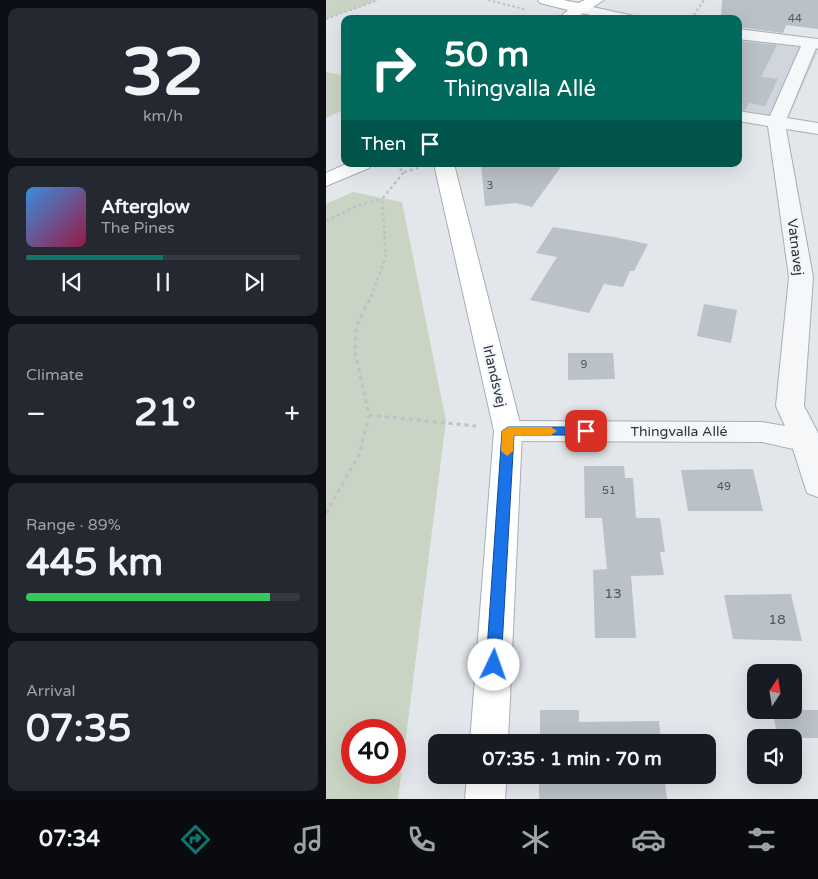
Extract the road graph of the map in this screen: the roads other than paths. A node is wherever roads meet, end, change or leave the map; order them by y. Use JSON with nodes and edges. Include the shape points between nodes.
{"nodes":[{"id":1,"x":545,"y":0,"type":"edge"},
{"id":2,"x":597,"y":0,"type":"edge"},
{"id":3,"x":578,"y":8,"type":"junction"},
{"id":4,"x":570,"y":15,"type":"edge"},
{"id":5,"x":610,"y":15,"type":"edge"},
{"id":6,"x":742,"y":35,"type":"edge"},
{"id":7,"x":814,"y":44,"type":"edge"},
{"id":8,"x":742,"y":117,"type":"edge"},
{"id":9,"x":776,"y":122,"type":"junction"},
{"id":10,"x":818,"y":129,"type":"edge"},
{"id":11,"x":355,"y":167,"type":"edge"},
{"id":12,"x":445,"y":167,"type":"edge"},
{"id":13,"x":326,"y":180,"type":"edge"},
{"id":14,"x":508,"y":431,"type":"junction"},
{"id":15,"x":811,"y":443,"type":"edge"},
{"id":16,"x":818,"y":485,"type":"edge"},
{"id":17,"x":489,"y":734,"type":"edge"},
{"id":18,"x":486,"y":784,"type":"edge"},
{"id":19,"x":485,"y":799,"type":"edge"}],
"edges":[{"from":1,"to":3,"type":"street"},
{"from":2,"to":3,"type":"street"},
{"from":3,"to":4,"type":"street"},
{"from":3,"to":5,"type":"street"},
{"from":6,"to":7,"type":"street"},
{"from":7,"to":9,"type":"street"},
{"from":8,"to":9,"type":"street"},
{"from":9,"to":10,"type":"street"},
{"from":9,"to":15,"type":"street","name":"Vatnavej","via":[[801,277],[790,406]]},
{"from":11,"to":13,"type":"street"},
{"from":12,"to":14,"type":"street","name":"Irlandsvej"},
{"from":14,"to":15,"type":"street","name":"Thingvalla Allé","via":[[762,432]]},
{"from":14,"to":17,"type":"street","name":"Irlandsvej"},
{"from":15,"to":16,"type":"street","name":"Vatnavej"},
{"from":18,"to":19,"type":"street"}]}
